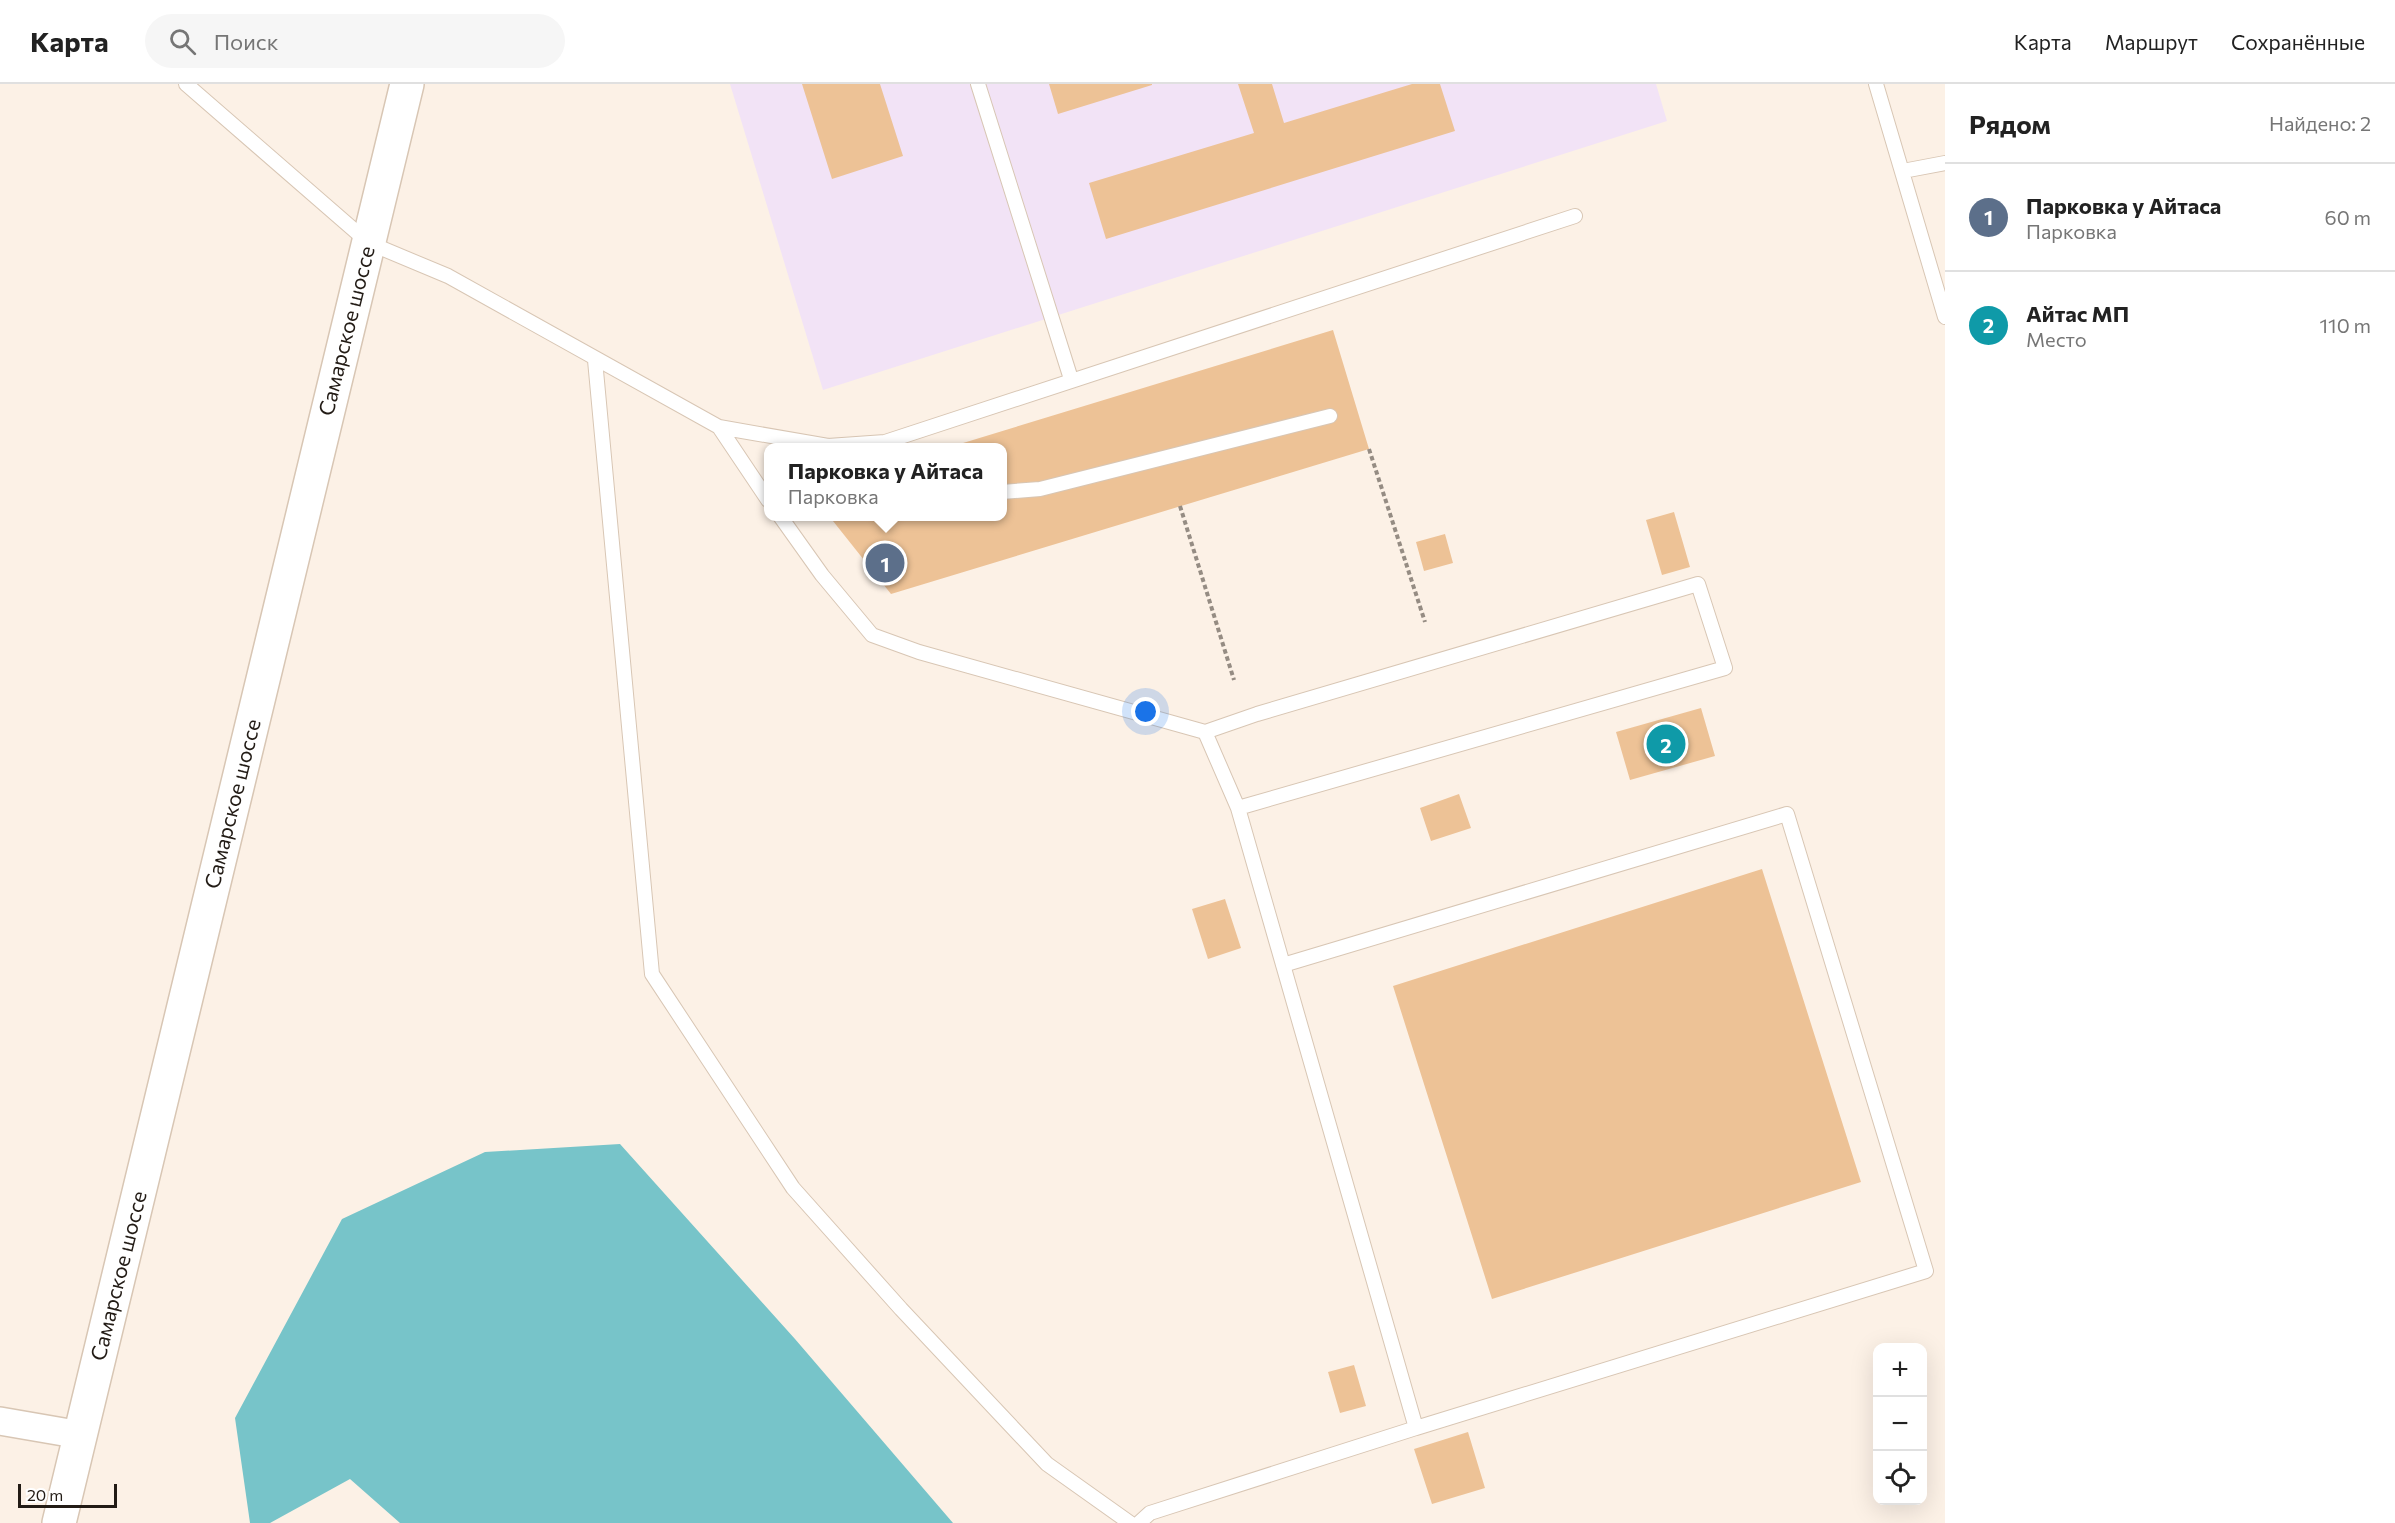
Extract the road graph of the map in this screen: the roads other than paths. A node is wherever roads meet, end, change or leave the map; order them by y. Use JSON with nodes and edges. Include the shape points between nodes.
{"nodes":[{"id":1,"x":186,"y":84,"type":"edge"},
{"id":2,"x":407,"y":84,"type":"edge"},
{"id":3,"x":978,"y":84,"type":"edge"},
{"id":4,"x":1876,"y":84,"type":"edge"},
{"id":5,"x":1945,"y":163,"type":"edge"},
{"id":6,"x":1902,"y":171,"type":"junction"},
{"id":7,"x":1575,"y":216,"type":"dead end"},
{"id":8,"x":369,"y":243,"type":"junction"},
{"id":9,"x":1945,"y":317,"type":"edge"},
{"id":10,"x":595,"y":360,"type":"junction"},
{"id":11,"x":1071,"y":379,"type":"junction"},
{"id":12,"x":1330,"y":417,"type":"dead end"},
{"id":13,"x":719,"y":427,"type":"junction"},
{"id":14,"x":812,"y":443,"type":"edge"},
{"id":15,"x":871,"y":443,"type":"edge"},
{"id":16,"x":1007,"y":492,"type":"edge"},
{"id":17,"x":764,"y":494,"type":"edge"},
{"id":18,"x":784,"y":521,"type":"edge"},
{"id":19,"x":1205,"y":732,"type":"junction"},
{"id":20,"x":1238,"y":808,"type":"junction"},
{"id":21,"x":1283,"y":966,"type":"junction"},
{"id":22,"x":0,"y":1421,"type":"edge"},
{"id":23,"x":1416,"y":1428,"type":"junction"},
{"id":24,"x":81,"y":1435,"type":"junction"},
{"id":25,"x":59,"y":1523,"type":"edge"},
{"id":26,"x":1131,"y":1523,"type":"edge"},
{"id":27,"x":1139,"y":1523,"type":"edge"}],
"edges":[{"from":1,"to":8,"type":"lane"},
{"from":2,"to":8,"type":"street","name":"Самарское шоссе"},
{"from":3,"to":11,"type":"lane"},
{"from":4,"to":6,"type":"lane"},
{"from":5,"to":6,"type":"lane"},
{"from":6,"to":9,"type":"lane"},
{"from":7,"to":11,"type":"lane"},
{"from":8,"to":10,"type":"lane","via":[[448,276]]},
{"from":8,"to":24,"type":"street","name":"Самарское шоссе"},
{"from":10,"to":13,"type":"lane"},
{"from":10,"to":26,"type":"lane","via":[[652,974],[793,1188],[1047,1464]]},
{"from":11,"to":15,"type":"lane","via":[[885,442]]},
{"from":12,"to":16,"type":"lane","via":[[1040,489]]},
{"from":13,"to":14,"type":"lane"},
{"from":13,"to":17,"type":"lane"},
{"from":18,"to":19,"type":"lane","via":[[872,635],[919,652]]},
{"from":19,"to":20,"type":"lane"},
{"from":19,"to":20,"type":"lane","via":[[1698,584],[1725,668]]},
{"from":20,"to":21,"type":"lane"},
{"from":21,"to":23,"type":"lane"},
{"from":21,"to":23,"type":"lane","via":[[1787,814],[1926,1271]]},
{"from":22,"to":24,"type":"street"},
{"from":23,"to":27,"type":"lane","via":[[1150,1513]]},
{"from":24,"to":25,"type":"street","name":"Самарское шоссе"}]}
